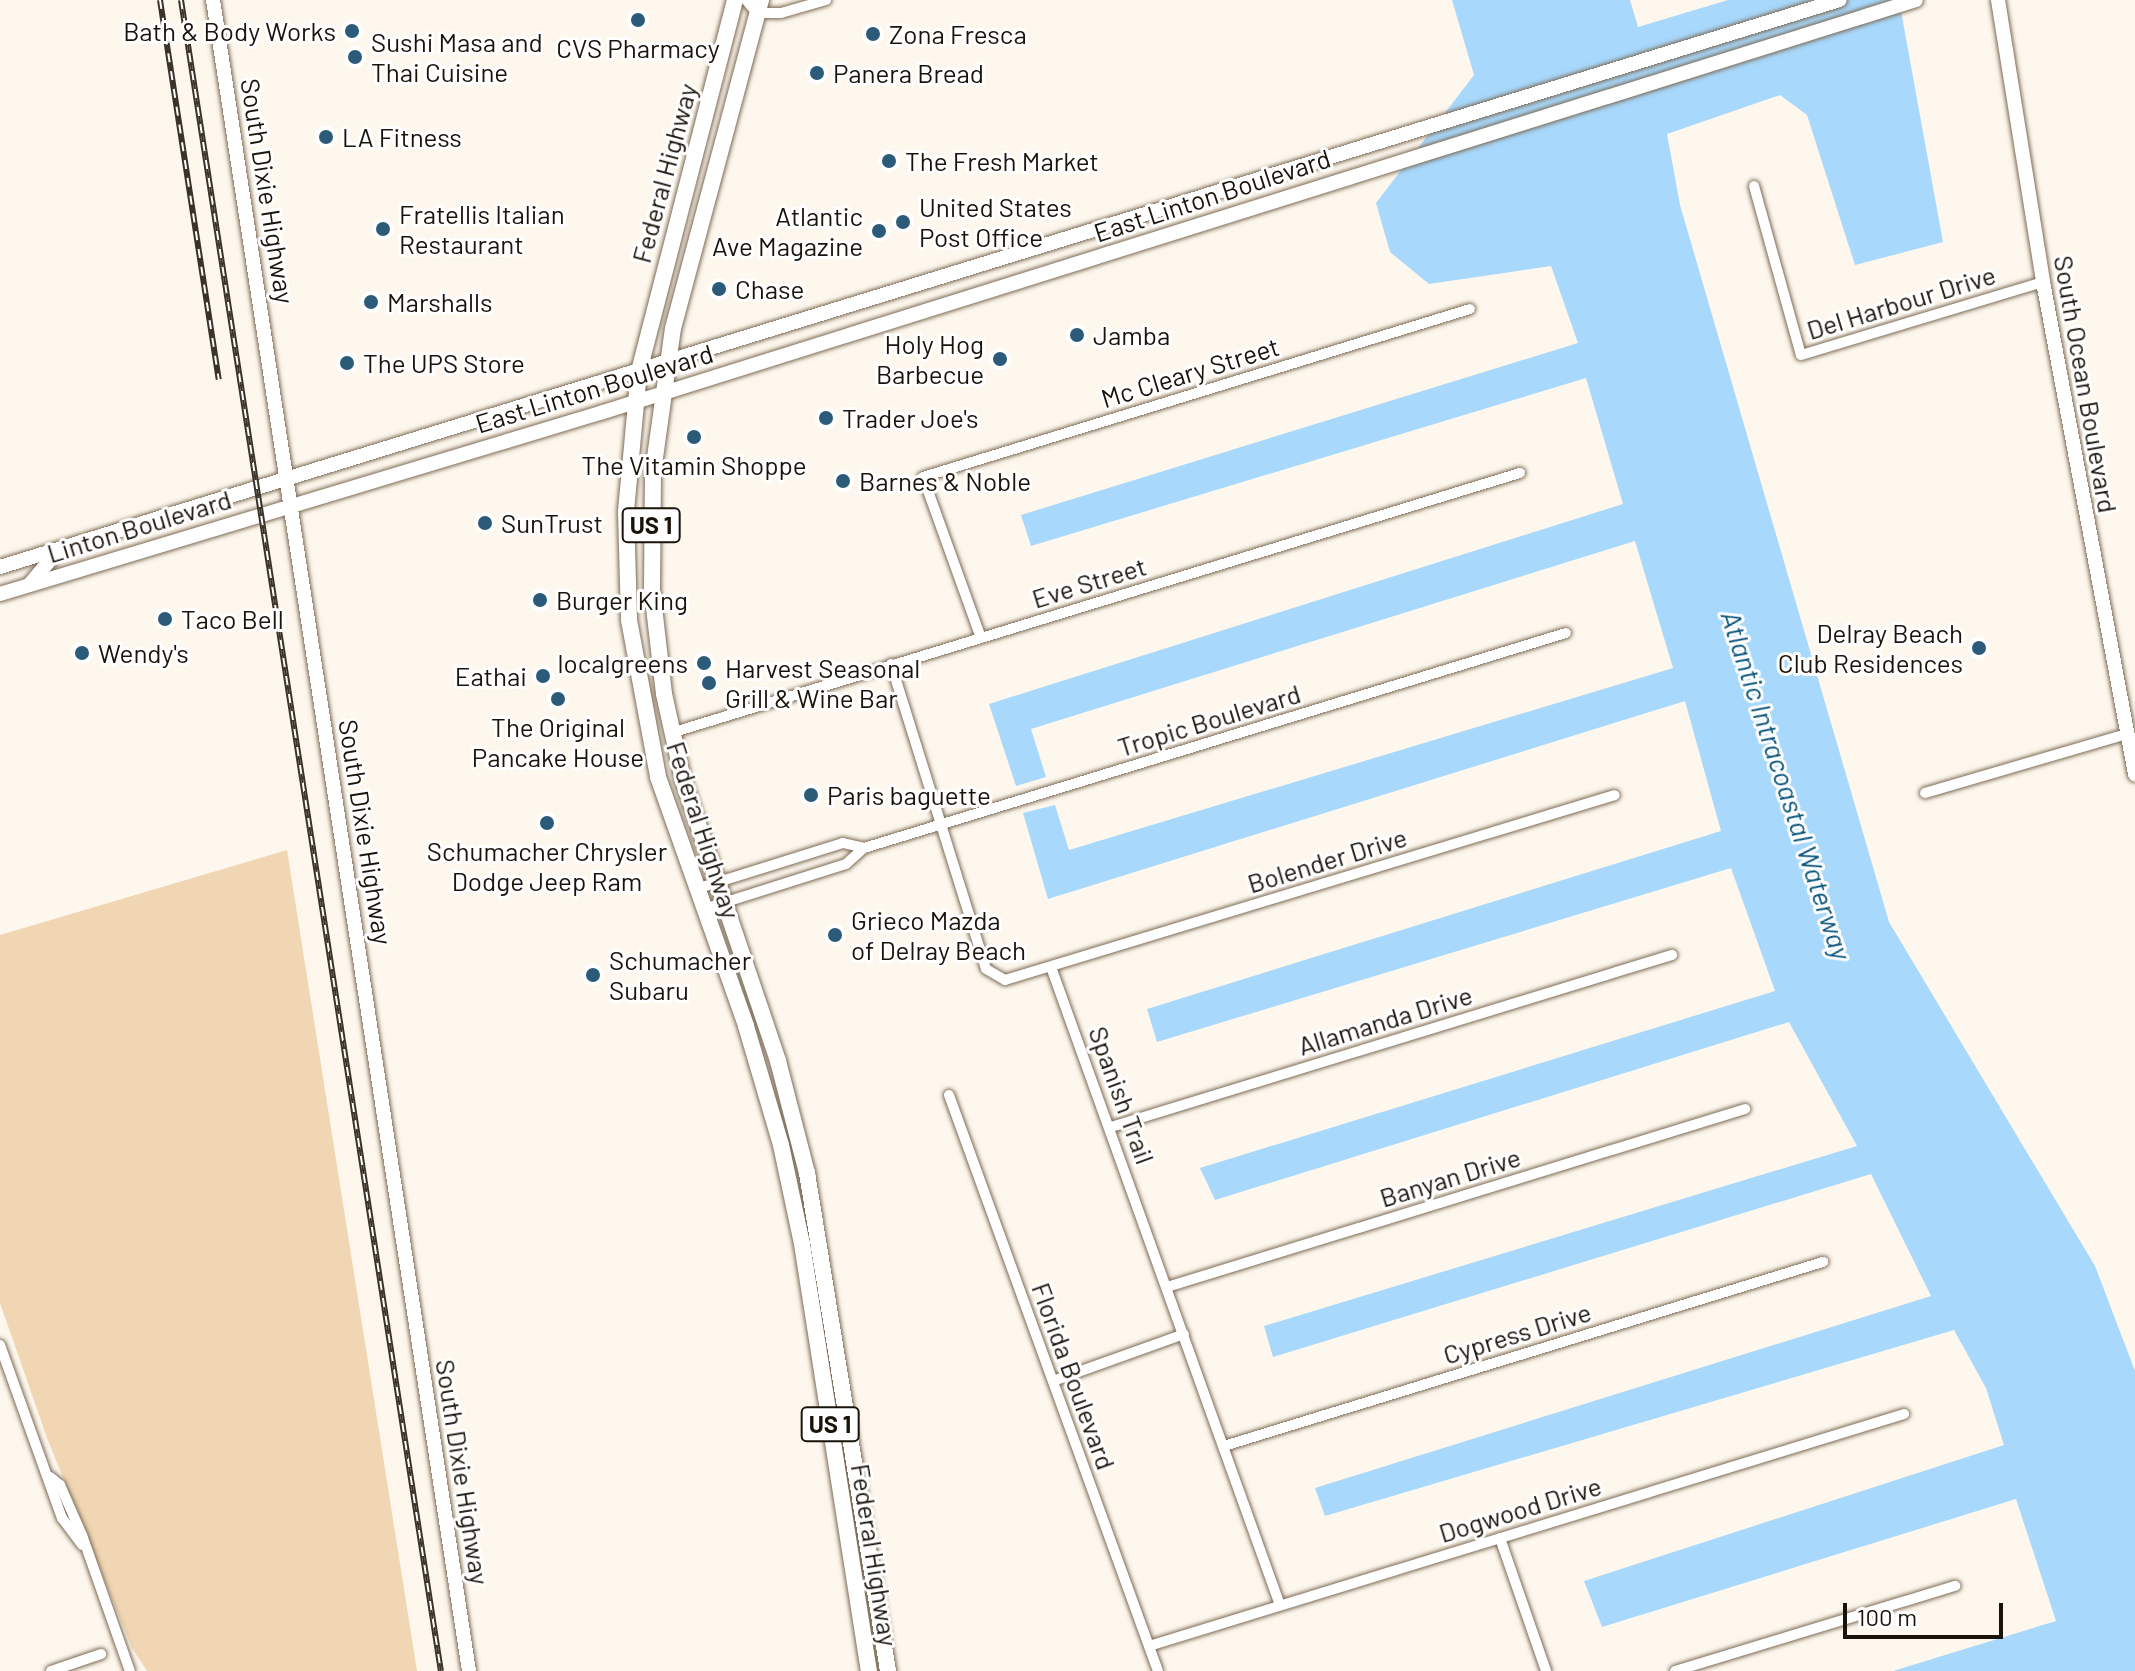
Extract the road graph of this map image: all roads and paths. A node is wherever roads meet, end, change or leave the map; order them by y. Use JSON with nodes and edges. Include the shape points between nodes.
{"nodes":[{"id":1,"x":213,"y":0,"type":"edge"},
{"id":2,"x":735,"y":0,"type":"edge"},
{"id":3,"x":826,"y":0,"type":"edge"},
{"id":4,"x":1840,"y":0,"type":"edge"},
{"id":5,"x":1916,"y":0,"type":"edge"},
{"id":6,"x":1998,"y":0,"type":"edge"},
{"id":7,"x":755,"y":4,"type":"edge"},
{"id":8,"x":1754,"y":186,"type":"dead end"},
{"id":9,"x":1014,"y":256,"type":"junction"},
{"id":10,"x":1022,"y":281,"type":"junction"},
{"id":11,"x":2043,"y":282,"type":"junction"},
{"id":12,"x":1470,"y":309,"type":"dead end"},
{"id":13,"x":668,"y":363,"type":"junction"},
{"id":14,"x":639,"y":371,"type":"junction"},
{"id":15,"x":664,"y":392,"type":"junction"},
{"id":16,"x":635,"y":401,"type":"junction"},
{"id":17,"x":452,"y":430,"type":"junction"},
{"id":18,"x":434,"y":461,"type":"junction"},
{"id":19,"x":1520,"y":473,"type":"dead end"},
{"id":20,"x":289,"y":479,"type":"junction"},
{"id":21,"x":292,"y":504,"type":"junction"},
{"id":22,"x":63,"y":548,"type":"junction"},
{"id":23,"x":31,"y":558,"type":"junction"},
{"id":24,"x":0,"y":567,"type":"edge"},
{"id":25,"x":29,"y":585,"type":"junction"},
{"id":26,"x":0,"y":593,"type":"edge"},
{"id":27,"x":1566,"y":633,"type":"dead end"},
{"id":28,"x":981,"y":638,"type":"junction"},
{"id":29,"x":891,"y":664,"type":"junction"},
{"id":30,"x":671,"y":733,"type":"junction"},
{"id":31,"x":2127,"y":734,"type":"junction"},
{"id":32,"x":2135,"y":774,"type":"edge"},
{"id":33,"x":1925,"y":793,"type":"dead end"},
{"id":34,"x":1615,"y":795,"type":"dead end"},
{"id":35,"x":941,"y":825,"type":"junction"},
{"id":36,"x":864,"y":848,"type":"junction"},
{"id":37,"x":716,"y":883,"type":"junction"},
{"id":38,"x":696,"y":889,"type":"junction"},
{"id":39,"x":722,"y":903,"type":"junction"},
{"id":40,"x":704,"y":909,"type":"junction"},
{"id":41,"x":1672,"y":955,"type":"dead end"},
{"id":42,"x":1051,"y":967,"type":"junction"},
{"id":43,"x":949,"y":1095,"type":"dead end"},
{"id":44,"x":1745,"y":1109,"type":"dead end"},
{"id":45,"x":775,"y":1125,"type":"junction"},
{"id":46,"x":1111,"y":1127,"type":"junction"},
{"id":47,"x":799,"y":1139,"type":"junction"},
{"id":48,"x":1823,"y":1262,"type":"dead end"},
{"id":49,"x":1167,"y":1287,"type":"junction"},
{"id":50,"x":1184,"y":1334,"type":"junction"},
{"id":51,"x":0,"y":1345,"type":"edge"},
{"id":52,"x":1053,"y":1381,"type":"junction"},
{"id":53,"x":1904,"y":1414,"type":"dead end"},
{"id":54,"x":1224,"y":1446,"type":"junction"},
{"id":55,"x":1500,"y":1538,"type":"junction"},
{"id":56,"x":1955,"y":1586,"type":"dead end"},
{"id":57,"x":1280,"y":1605,"type":"junction"},
{"id":58,"x":1149,"y":1646,"type":"junction"},
{"id":59,"x":101,"y":1654,"type":"dead end"},
{"id":60,"x":51,"y":1671,"type":"edge"},
{"id":61,"x":130,"y":1671,"type":"edge"},
{"id":62,"x":469,"y":1671,"type":"edge"},
{"id":63,"x":869,"y":1671,"type":"edge"},
{"id":64,"x":888,"y":1671,"type":"edge"},
{"id":65,"x":1158,"y":1671,"type":"edge"},
{"id":66,"x":1546,"y":1671,"type":"edge"},
{"id":67,"x":1675,"y":1671,"type":"edge"}],
"edges":[{"from":1,"to":20,"type":"main road","name":"South Dixie Highway"},
{"from":2,"to":14,"type":"main road","name":"Federal Highway","number":"US 1"},
{"from":3,"to":7,"type":"street","via":[[781,13]]},
{"from":4,"to":9,"type":"main road","name":"East Linton Boulevard"},
{"from":5,"to":10,"type":"main road","name":"East Linton Boulevard"},
{"from":6,"to":11,"type":"main road","name":"South Ocean Boulevard"},
{"from":7,"to":13,"type":"main road","name":"Federal Highway","number":"US 1"},
{"from":8,"to":11,"type":"street","name":"Del Harbour Drive","via":[[1801,355]]},
{"from":9,"to":10,"type":"main road"},
{"from":9,"to":13,"type":"main road","name":"East Linton Boulevard"},
{"from":10,"to":15,"type":"main road","name":"East Linton Boulevard"},
{"from":11,"to":31,"type":"main road","name":"South Ocean Boulevard"},
{"from":12,"to":28,"type":"street","name":"Mc Cleary Street","via":[[923,477]]},
{"from":13,"to":14,"type":"main road","name":"East Linton Boulevard"},
{"from":13,"to":15,"type":"main road","name":"Federal Highway","number":"US 1"},
{"from":14,"to":16,"type":"main road","name":"Federal Highway","number":"US 1"},
{"from":14,"to":17,"type":"main road","name":"East Linton Boulevard"},
{"from":15,"to":16,"type":"main road","name":"East Linton Boulevard"},
{"from":15,"to":30,"type":"main road","name":"Federal Highway","number":"US 1","via":[[650,554],[657,648]]},
{"from":16,"to":18,"type":"main road","name":"East Linton Boulevard"},
{"from":16,"to":38,"type":"main road","name":"Federal Highway","number":"US 1","via":[[626,538],[633,660],[658,777]]},
{"from":17,"to":18,"type":"main road"},
{"from":17,"to":20,"type":"main road","name":"East Linton Boulevard"},
{"from":18,"to":21,"type":"main road","name":"East Linton Boulevard"},
{"from":19,"to":28,"type":"street","name":"Eve Street"},
{"from":20,"to":21,"type":"main road","name":"South Dixie Highway"},
{"from":20,"to":22,"type":"main road","name":"Linton Boulevard"},
{"from":21,"to":25,"type":"main road","name":"Linton Boulevard"},
{"from":21,"to":62,"type":"main road","name":"South Dixie Highway"},
{"from":22,"to":23,"type":"main road","name":"Linton Boulevard"},
{"from":22,"to":25,"type":"main road"},
{"from":23,"to":24,"type":"main road","name":"Linton Boulevard"},
{"from":23,"to":26,"type":"main road"},
{"from":25,"to":26,"type":"main road","name":"Linton Boulevard"},
{"from":27,"to":35,"type":"street","name":"Tropic Boulevard"},
{"from":28,"to":29,"type":"street","name":"Eve Street"},
{"from":29,"to":30,"type":"street","name":"Eve Street"},
{"from":29,"to":35,"type":"street"},
{"from":30,"to":37,"type":"main road","name":"Federal Highway","number":"US 1"},
{"from":31,"to":32,"type":"main road","name":"South Ocean Boulevard"},
{"from":31,"to":33,"type":"street"},
{"from":34,"to":42,"type":"street","name":"Bolender Drive"},
{"from":35,"to":36,"type":"street","name":"Tropic Boulevard"},
{"from":35,"to":42,"type":"street","via":[[986,969],[1005,980]]},
{"from":36,"to":37,"type":"street","name":"Tropic Boulevard","via":[[843,843]]},
{"from":36,"to":39,"type":"street","name":"Tropic Boulevard","via":[[846,864]]},
{"from":37,"to":38,"type":"street","name":"Tropic Boulevard"},
{"from":37,"to":39,"type":"main road","name":"Federal Highway","number":"US 1"},
{"from":38,"to":40,"type":"main road","name":"Federal Highway","number":"US 1"},
{"from":39,"to":40,"type":"street","name":"Tropic Boulevard"},
{"from":39,"to":47,"type":"main road","name":"Federal Highway","number":"US 1","via":[[778,1061]]},
{"from":40,"to":45,"type":"main road","name":"Federal Highway","number":"US 1"},
{"from":41,"to":46,"type":"street","name":"Allamanda Drive"},
{"from":42,"to":46,"type":"street","name":"Spanish Trail"},
{"from":43,"to":52,"type":"street","name":"Florida Boulevard"},
{"from":44,"to":49,"type":"street","name":"Banyan Drive"},
{"from":45,"to":47,"type":"main road"},
{"from":45,"to":63,"type":"main road","name":"Federal Highway","number":"US 1","via":[[804,1255]]},
{"from":46,"to":49,"type":"street","name":"Spanish Trail"},
{"from":47,"to":64,"type":"main road","name":"Federal Highway","number":"US 1","via":[[823,1253]]},
{"from":48,"to":54,"type":"street","name":"Cypress Drive"},
{"from":49,"to":50,"type":"street","name":"Spanish Trail"},
{"from":50,"to":52,"type":"street"},
{"from":50,"to":54,"type":"street","name":"Spanish Trail"},
{"from":51,"to":61,"type":"street","via":[[62,1518],[82,1545]]},
{"from":52,"to":58,"type":"street","name":"Florida Boulevard"},
{"from":53,"to":55,"type":"street","name":"Dogwood Drive"},
{"from":54,"to":57,"type":"street","name":"Spanish Trail"},
{"from":55,"to":57,"type":"street","name":"Dogwood Drive"},
{"from":55,"to":66,"type":"street"},
{"from":56,"to":67,"type":"street"},
{"from":57,"to":58,"type":"street","name":"Dogwood Drive"},
{"from":58,"to":65,"type":"street","name":"Florida Boulevard"},
{"from":59,"to":60,"type":"street"}]}
